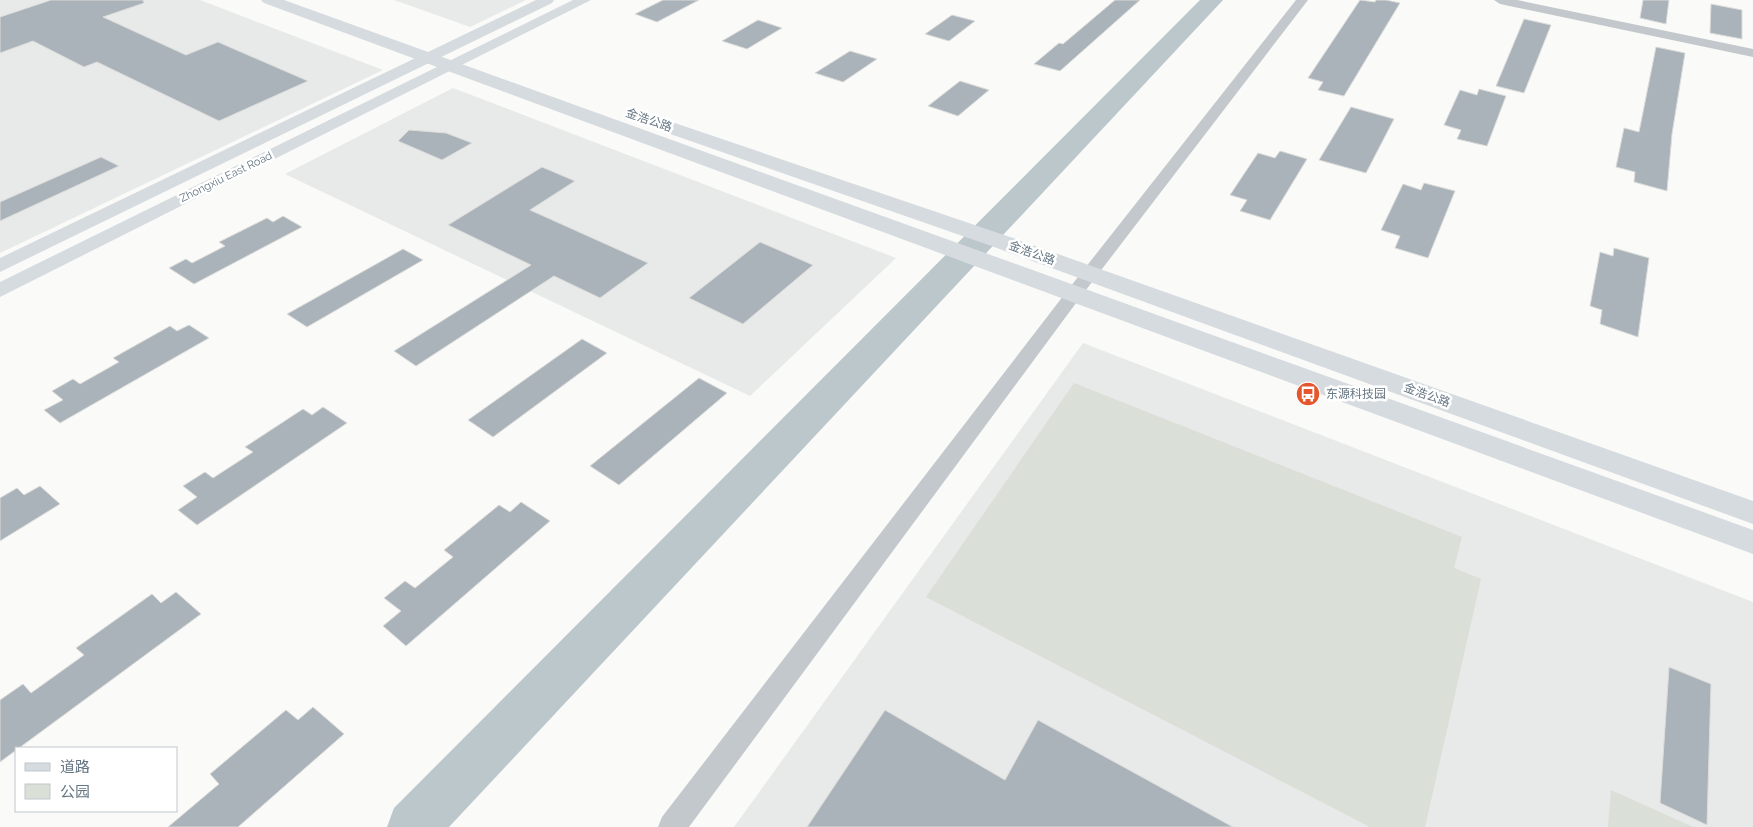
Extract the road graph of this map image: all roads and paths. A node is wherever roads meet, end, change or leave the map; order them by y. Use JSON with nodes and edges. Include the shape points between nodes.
{"nodes":[{"id":1,"x":270,"y":0,"type":"edge"},
{"id":2,"x":308,"y":0,"type":"edge"},
{"id":3,"x":547,"y":0,"type":"edge"},
{"id":4,"x":584,"y":0,"type":"edge"},
{"id":5,"x":1302,"y":0,"type":"edge"},
{"id":6,"x":1500,"y":0,"type":"edge"},
{"id":7,"x":1753,"y":53,"type":"edge"},
{"id":8,"x":429,"y":58,"type":"junction"},
{"id":9,"x":456,"y":58,"type":"junction"},
{"id":10,"x":0,"y":266,"type":"edge"},
{"id":11,"x":1090,"y":274,"type":"junction"},
{"id":12,"x":0,"y":290,"type":"edge"},
{"id":13,"x":1073,"y":296,"type":"junction"},
{"id":14,"x":1753,"y":513,"type":"edge"},
{"id":15,"x":1753,"y":542,"type":"edge"},
{"id":16,"x":672,"y":827,"type":"edge"}],
"edges":[{"from":1,"to":8,"type":"main road"},
{"from":2,"to":9,"type":"main road","name":"金浩公路"},
{"from":3,"to":9,"type":"main road","name":"Zhongxiu East Road"},
{"from":4,"to":9,"type":"main road","name":"Zhongxiu East Road"},
{"from":5,"to":11,"type":"street"},
{"from":6,"to":7,"type":"street"},
{"from":8,"to":9,"type":"main road"},
{"from":8,"to":10,"type":"main road","name":"Zhongxiu East Road"},
{"from":9,"to":11,"type":"main road","name":"金浩公路","via":[[958,226]]},
{"from":9,"to":12,"type":"main road","name":"Zhongxiu East Road"},
{"from":9,"to":13,"type":"main road"},
{"from":11,"to":13,"type":"street"},
{"from":11,"to":14,"type":"main road","name":"金浩公路"},
{"from":13,"to":15,"type":"main road"},
{"from":13,"to":16,"type":"street"}]}
